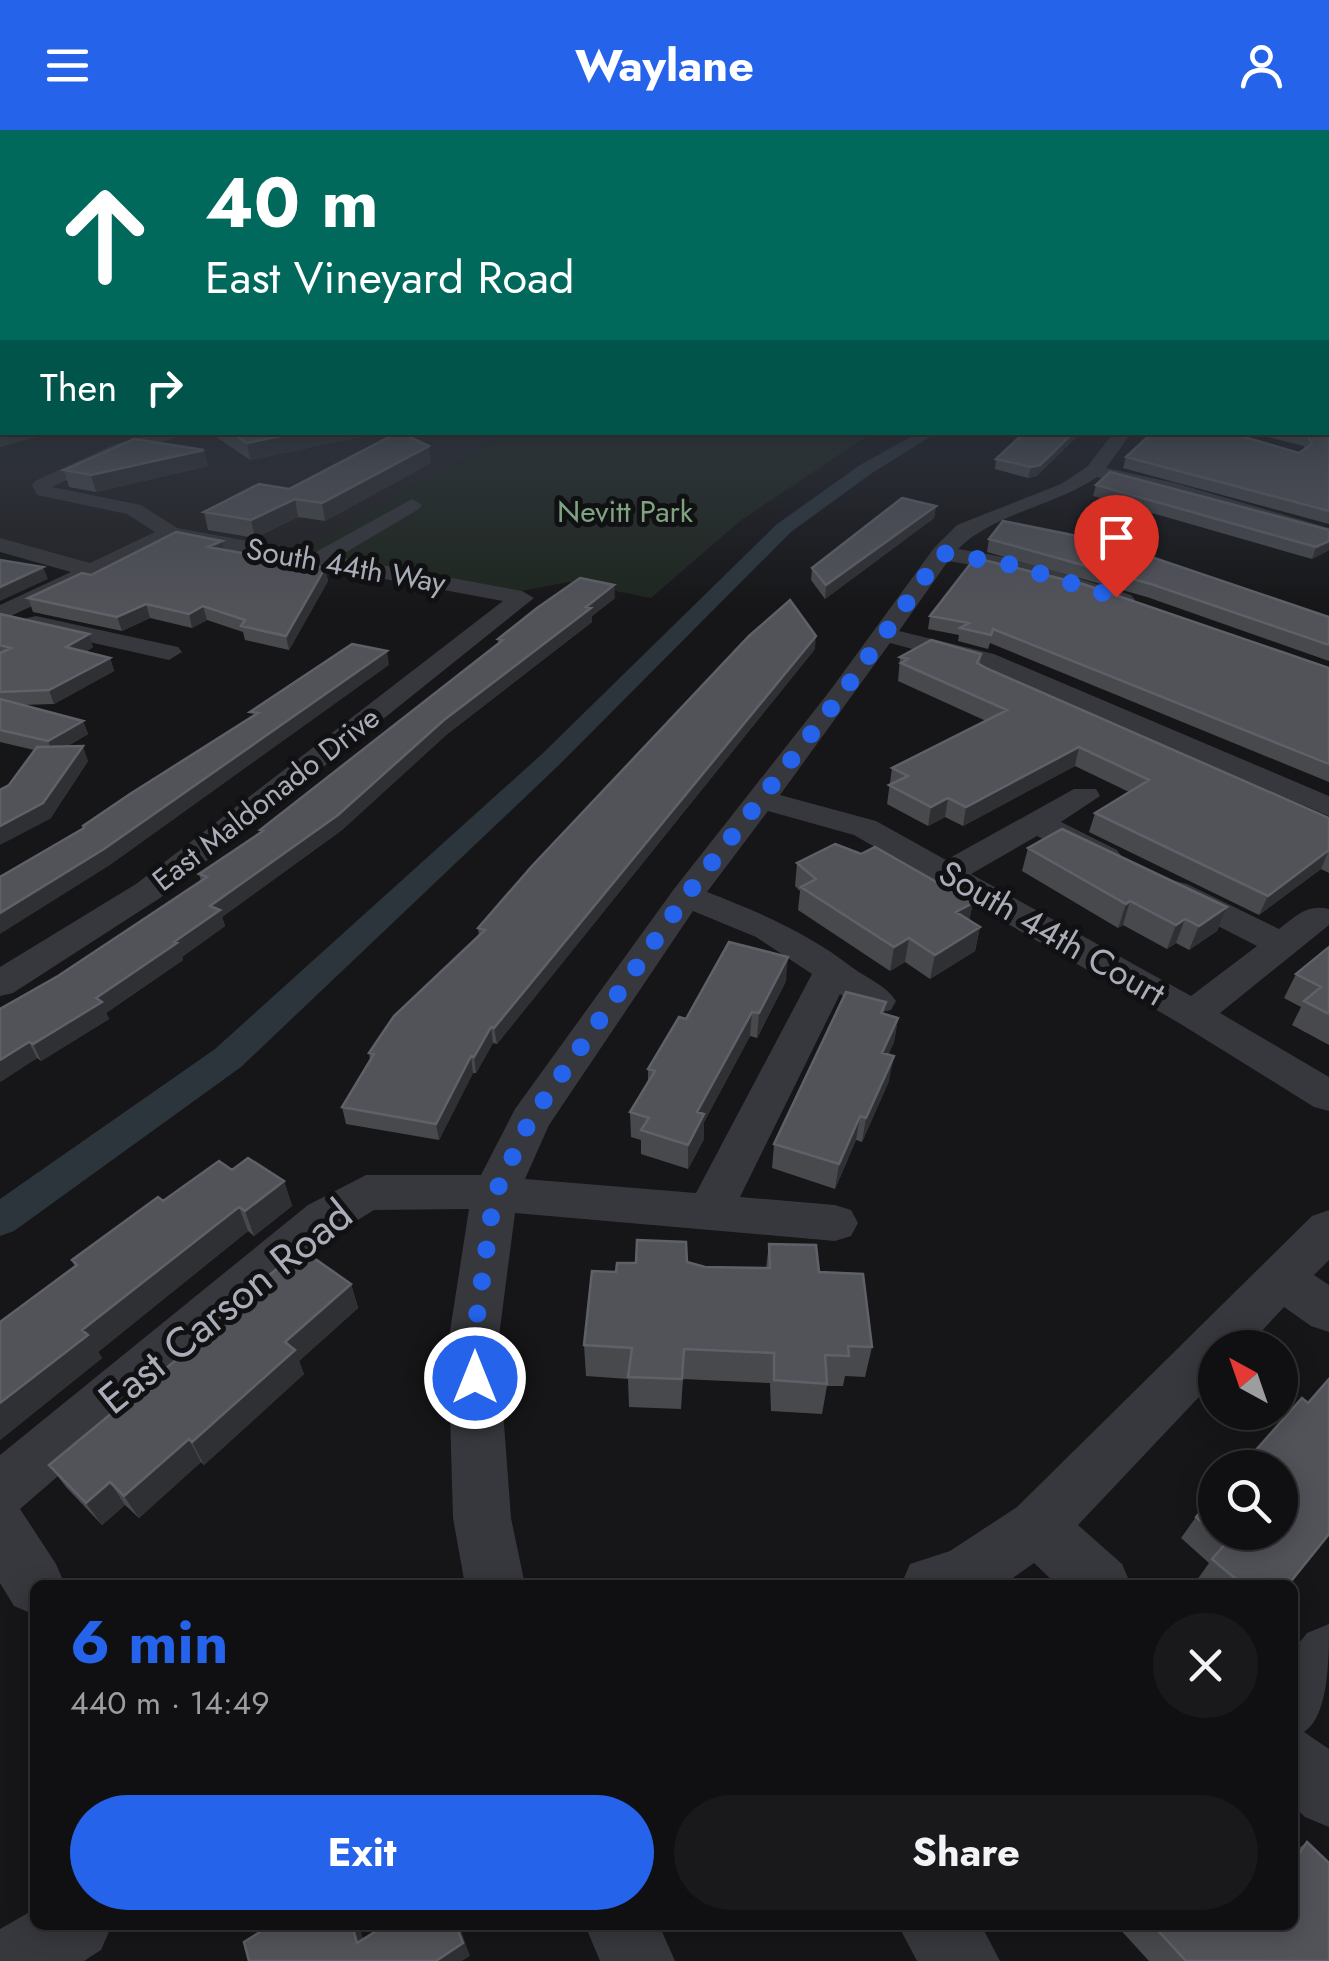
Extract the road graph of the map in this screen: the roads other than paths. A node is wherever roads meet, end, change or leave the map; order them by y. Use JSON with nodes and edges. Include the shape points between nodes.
{"nodes":[{"id":1,"x":166,"y":437,"type":"edge"},
{"id":2,"x":1120,"y":437,"type":"edge"},
{"id":3,"x":1094,"y":471,"type":"junction"},
{"id":4,"x":412,"y":505,"type":"dead end"},
{"id":5,"x":171,"y":533,"type":"junction"},
{"id":6,"x":1329,"y":534,"type":"edge"},
{"id":7,"x":0,"y":546,"type":"edge"},
{"id":8,"x":942,"y":553,"type":"junction"},
{"id":9,"x":318,"y":560,"type":"junction"},
{"id":10,"x":90,"y":570,"type":"junction"},
{"id":11,"x":522,"y":598,"type":"joint"},
{"id":12,"x":1151,"y":610,"type":"edge"},
{"id":13,"x":0,"y":614,"type":"edge"},
{"id":14,"x":883,"y":634,"type":"junction"},
{"id":15,"x":169,"y":652,"type":"dead end"},
{"id":16,"x":1085,"y":796,"type":"dead end"},
{"id":17,"x":761,"y":799,"type":"junction"},
{"id":18,"x":1329,"y":808,"type":"edge"},
{"id":19,"x":1037,"y":823,"type":"junction"},
{"id":20,"x":947,"y":874,"type":"junction"},
{"id":21,"x":686,"y":896,"type":"junction"},
{"id":22,"x":1317,"y":917,"type":"dead end"},
{"id":23,"x":1282,"y":944,"type":"junction"},
{"id":24,"x":833,"y":970,"type":"junction"},
{"id":25,"x":0,"y":984,"type":"edge"},
{"id":26,"x":877,"y":1001,"type":"edge"},
{"id":27,"x":1193,"y":1014,"type":"junction"},
{"id":28,"x":1329,"y":1096,"type":"edge"},
{"id":29,"x":494,"y":1196,"type":"junction"},
{"id":30,"x":708,"y":1214,"type":"junction"},
{"id":31,"x":835,"y":1223,"type":"dead end"},
{"id":32,"x":1329,"y":1230,"type":"edge"},
{"id":33,"x":1282,"y":1279,"type":"junction"},
{"id":34,"x":1329,"y":1310,"type":"edge"},
{"id":35,"x":0,"y":1490,"type":"edge"},
{"id":36,"x":1037,"y":1526,"type":"junction"},
{"id":37,"x":0,"y":1530,"type":"edge"},
{"id":38,"x":32,"y":1580,"type":"edge"},
{"id":39,"x":494,"y":1580,"type":"edge"},
{"id":40,"x":953,"y":1580,"type":"edge"},
{"id":41,"x":1096,"y":1580,"type":"edge"},
{"id":42,"x":1329,"y":1655,"type":"edge"},
{"id":43,"x":1298,"y":1697,"type":"edge"},
{"id":44,"x":1298,"y":1765,"type":"edge"},
{"id":45,"x":1329,"y":1793,"type":"edge"},
{"id":46,"x":68,"y":1930,"type":"edge"},
{"id":47,"x":623,"y":1930,"type":"edge"},
{"id":48,"x":938,"y":1930,"type":"edge"},
{"id":49,"x":15,"y":1961,"type":"edge"},
{"id":50,"x":638,"y":1961,"type":"edge"},
{"id":51,"x":963,"y":1961,"type":"edge"}],
"edges":[{"from":1,"to":5,"type":"street","name":"South 44th Way","via":[[122,448],[42,485],[52,495],[134,510]]},
{"from":2,"to":3,"type":"street"},
{"from":3,"to":6,"type":"street"},
{"from":3,"to":8,"type":"street","via":[[966,530]]},
{"from":4,"to":9,"type":"street"},
{"from":5,"to":9,"type":"street","name":"South 44th Way"},
{"from":5,"to":10,"type":"street"},
{"from":7,"to":10,"type":"street"},
{"from":8,"to":12,"type":"street","via":[[1032,570]]},
{"from":8,"to":14,"type":"street"},
{"from":9,"to":11,"type":"street","name":"South 44th Way"},
{"from":10,"to":13,"type":"street"},
{"from":11,"to":25,"type":"street","name":"East Maldonado Drive","via":[[148,892]]},
{"from":13,"to":15,"type":"street"},
{"from":14,"to":17,"type":"street"},
{"from":14,"to":18,"type":"street","via":[[985,660]]},
{"from":16,"to":19,"type":"street"},
{"from":17,"to":20,"type":"street","name":"South 44th Court","via":[[865,828]]},
{"from":17,"to":21,"type":"street"},
{"from":19,"to":20,"type":"street"},
{"from":19,"to":23,"type":"street"},
{"from":20,"to":27,"type":"street","name":"South 44th Court"},
{"from":21,"to":24,"type":"street","via":[[769,929]]},
{"from":21,"to":29,"type":"street","via":[[530,1120]]},
{"from":22,"to":23,"type":"street"},
{"from":23,"to":27,"type":"street"},
{"from":24,"to":26,"type":"street"},
{"from":24,"to":30,"type":"street"},
{"from":27,"to":28,"type":"street","name":"South 44th Court"},
{"from":29,"to":30,"type":"street","name":"East Carson Road"},
{"from":29,"to":35,"type":"street","name":"East Carson Road","via":[[366,1193],[324,1218]]},
{"from":29,"to":39,"type":"street","via":[[473,1344],[482,1518]]},
{"from":30,"to":31,"type":"street","name":"East Carson Road"},
{"from":32,"to":33,"type":"street"},
{"from":33,"to":34,"type":"street"},
{"from":33,"to":36,"type":"street"},
{"from":36,"to":40,"type":"street"},
{"from":36,"to":41,"type":"street"},
{"from":37,"to":38,"type":"street"},
{"from":42,"to":43,"type":"street"},
{"from":44,"to":45,"type":"street"},
{"from":46,"to":49,"type":"street"},
{"from":47,"to":50,"type":"street"},
{"from":48,"to":51,"type":"street"}]}
